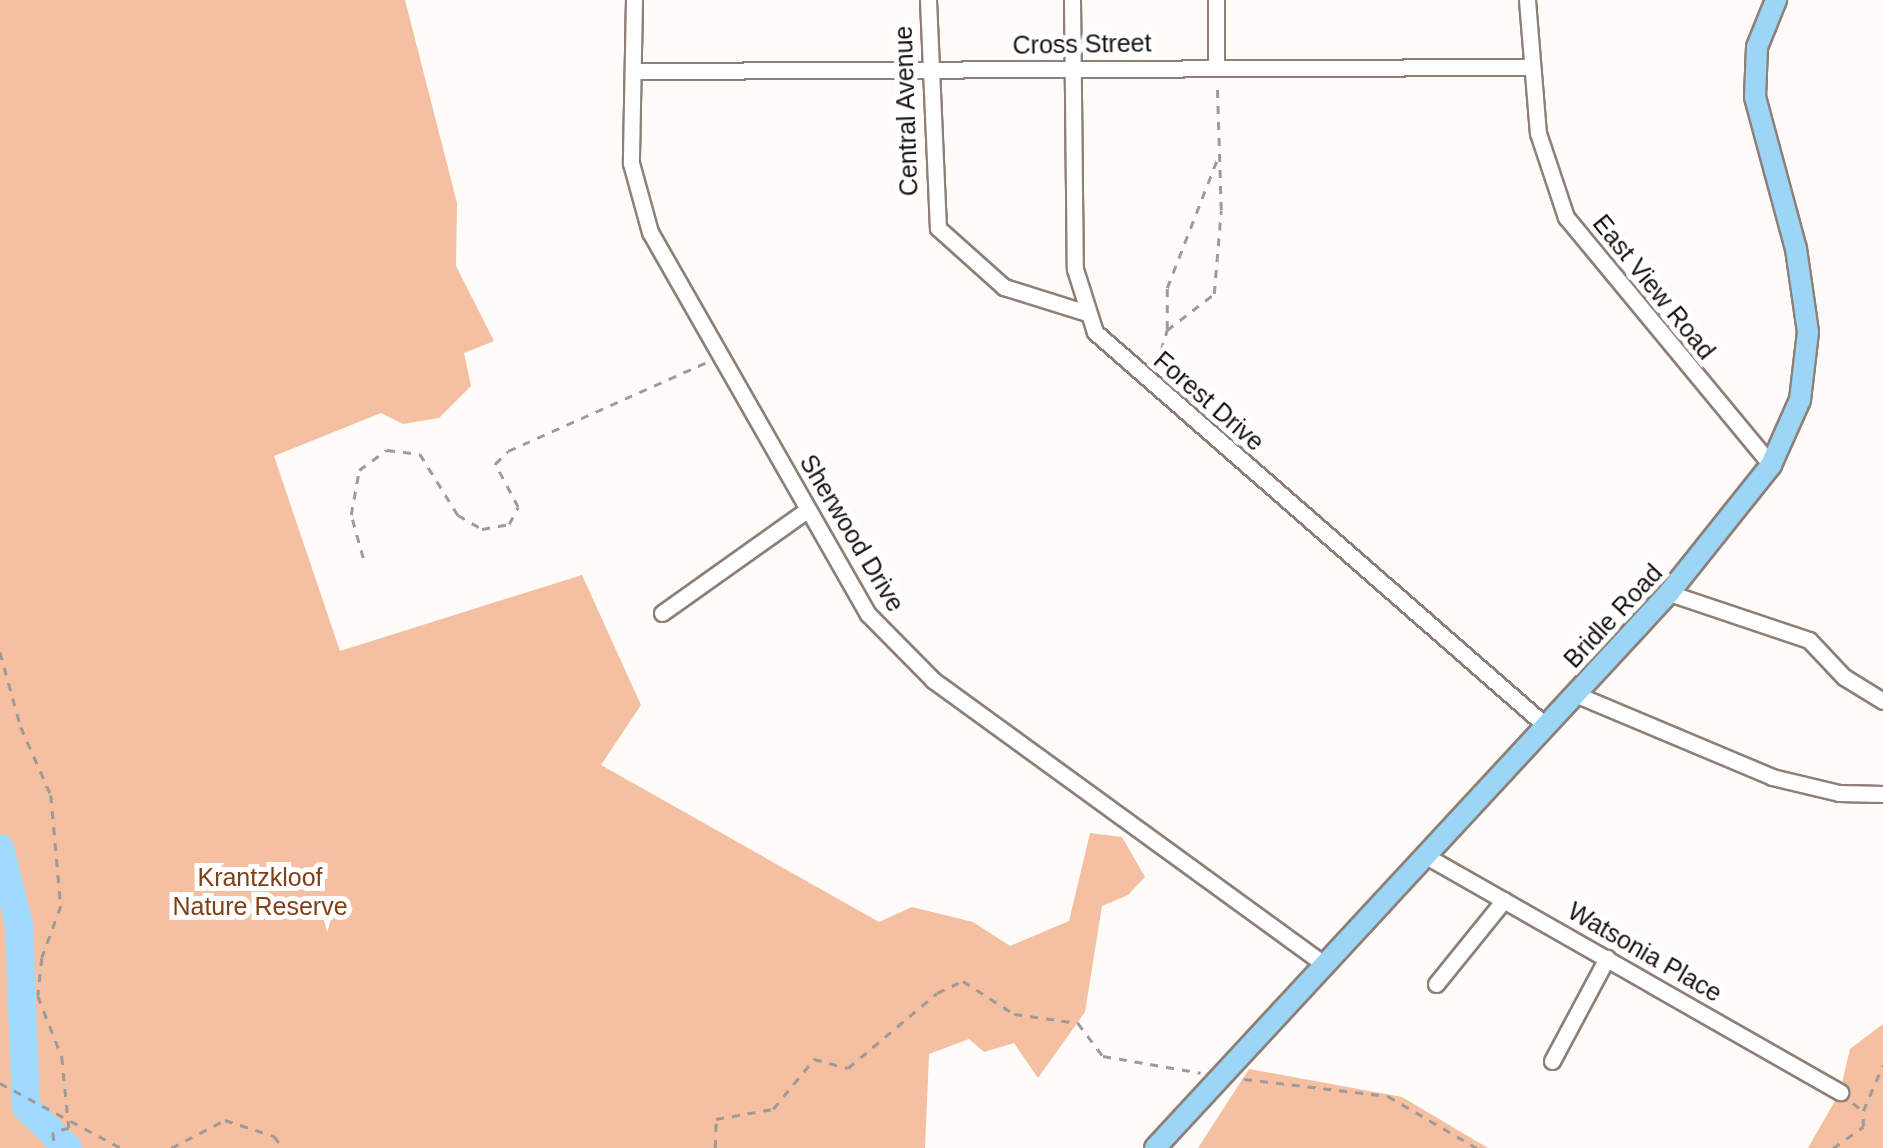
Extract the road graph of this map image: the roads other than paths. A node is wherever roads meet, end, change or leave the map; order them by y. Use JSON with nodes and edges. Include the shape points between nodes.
{"nodes":[{"id":1,"x":634,"y":0,"type":"edge"},
{"id":2,"x":928,"y":0,"type":"edge"},
{"id":3,"x":1072,"y":0,"type":"edge"},
{"id":4,"x":1216,"y":0,"type":"edge"},
{"id":5,"x":1527,"y":0,"type":"edge"},
{"id":6,"x":1776,"y":0,"type":"edge"},
{"id":7,"x":1216,"y":67,"type":"junction"},
{"id":8,"x":1531,"y":67,"type":"junction"},
{"id":9,"x":1072,"y":69,"type":"junction"},
{"id":10,"x":634,"y":71,"type":"junction"},
{"id":11,"x":929,"y":71,"type":"junction"},
{"id":12,"x":1084,"y":312,"type":"junction"},
{"id":13,"x":1771,"y":465,"type":"junction"},
{"id":14,"x":807,"y":510,"type":"junction"},
{"id":15,"x":1669,"y":593,"type":"junction"},
{"id":16,"x":662,"y":614,"type":"dead end"},
{"id":17,"x":1576,"y":694,"type":"junction"},
{"id":18,"x":1883,"y":701,"type":"edge"},
{"id":19,"x":1546,"y":726,"type":"junction"},
{"id":20,"x":1883,"y":794,"type":"edge"},
{"id":21,"x":1426,"y":856,"type":"junction"},
{"id":22,"x":1504,"y":900,"type":"junction"},
{"id":23,"x":1607,"y":958,"type":"junction"},
{"id":24,"x":1325,"y":965,"type":"junction"},
{"id":25,"x":1436,"y":984,"type":"dead end"},
{"id":26,"x":1552,"y":1062,"type":"dead end"},
{"id":27,"x":1840,"y":1092,"type":"road end"},
{"id":28,"x":1155,"y":1148,"type":"edge"}],
"edges":[{"from":1,"to":10,"type":"street","name":"Sherwood Drive"},
{"from":2,"to":11,"type":"street","name":"Central Avenue"},
{"from":3,"to":9,"type":"street","name":"Forest Drive"},
{"from":4,"to":7,"type":"street"},
{"from":5,"to":8,"type":"street","name":"East View Road"},
{"from":6,"to":13,"type":"main road","name":"Bridle Road","via":[[1757,47],[1754,97],[1796,249],[1808,332],[1800,400]]},
{"from":7,"to":8,"type":"street","name":"Cross Street"},
{"from":7,"to":9,"type":"street","name":"Cross Street"},
{"from":8,"to":13,"type":"street","name":"East View Road","via":[[1538,134],[1566,218]]},
{"from":9,"to":11,"type":"street","name":"Cross Street"},
{"from":9,"to":12,"type":"street","name":"Forest Drive","via":[[1074,269]]},
{"from":10,"to":11,"type":"street","name":"Cross Street"},
{"from":10,"to":14,"type":"street","name":"Sherwood Drive","via":[[631,163],[650,232]]},
{"from":11,"to":12,"type":"street","name":"Central Avenue","via":[[938,228],[1004,286]]},
{"from":12,"to":19,"type":"street","name":"Forest Drive","via":[[1095,332],[1150,385]]},
{"from":13,"to":15,"type":"main road","name":"Bridle Road"},
{"from":14,"to":16,"type":"street"},
{"from":14,"to":24,"type":"street","name":"Sherwood Drive","via":[[868,614],[909,660]]},
{"from":15,"to":17,"type":"main road","name":"Bridle Road"},
{"from":15,"to":18,"type":"street","via":[[1809,640],[1844,677]]},
{"from":17,"to":19,"type":"main road","name":"Bridle Road"},
{"from":17,"to":20,"type":"street","via":[[1772,778],[1839,793]]},
{"from":19,"to":21,"type":"main road","name":"Bridle Road"},
{"from":21,"to":22,"type":"street","name":"Watsonia Place"},
{"from":21,"to":24,"type":"main road","name":"Bridle Road"},
{"from":22,"to":23,"type":"street","name":"Watsonia Place"},
{"from":22,"to":25,"type":"street"},
{"from":23,"to":26,"type":"street"},
{"from":23,"to":27,"type":"street","name":"Watsonia Place"},
{"from":24,"to":28,"type":"main road","name":"Bridle Road"}]}
